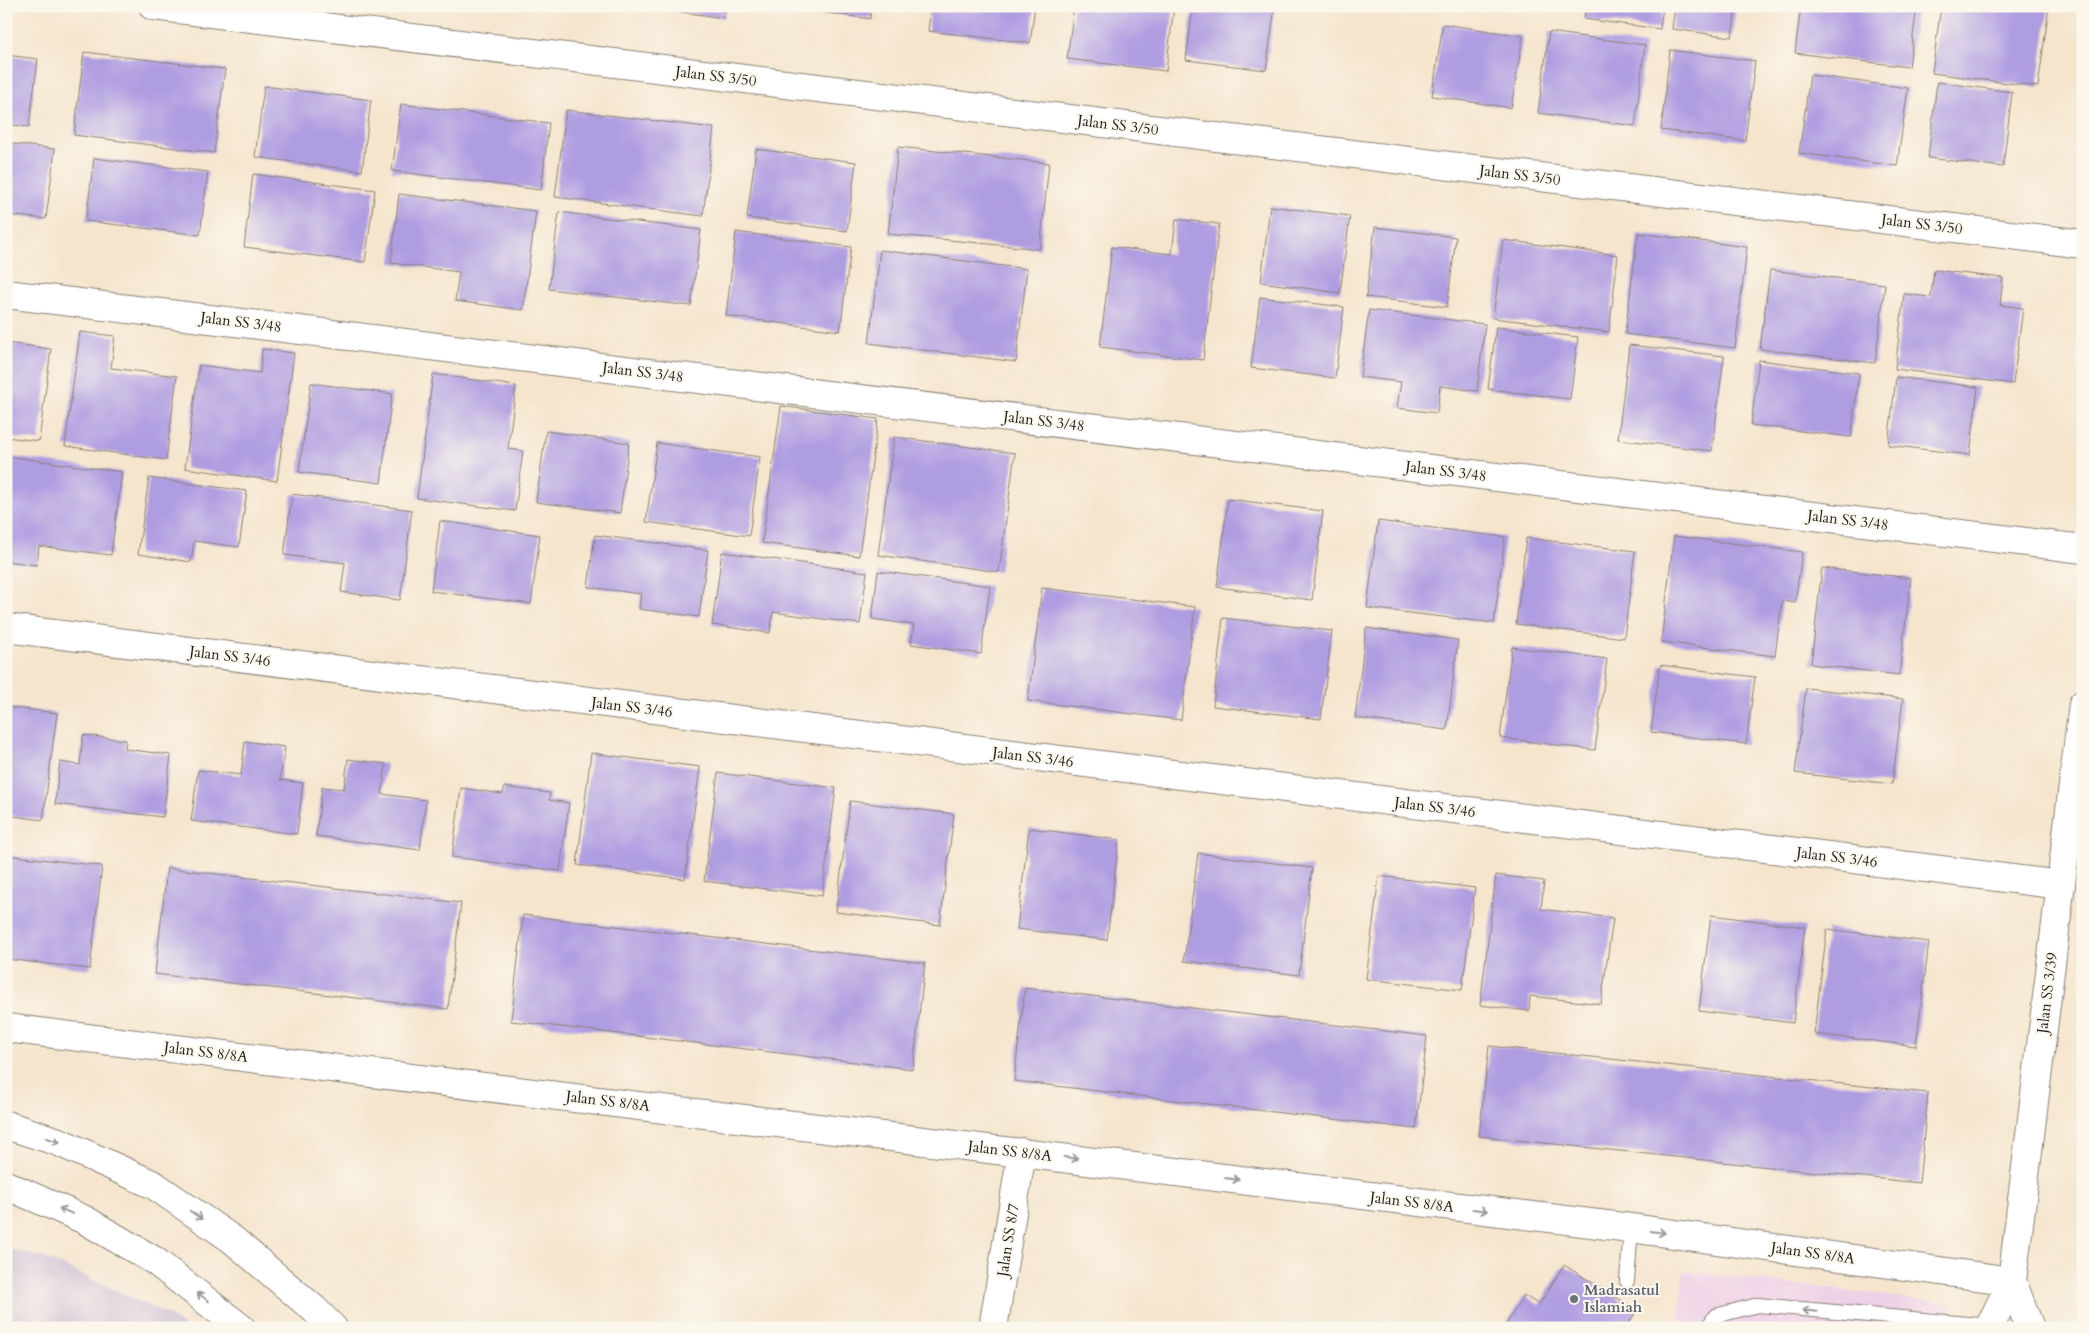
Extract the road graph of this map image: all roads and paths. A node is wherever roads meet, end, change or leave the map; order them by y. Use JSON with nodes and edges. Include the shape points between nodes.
{"nodes":[{"id":1,"x":153,"y":6,"type":"edge"},
{"id":2,"x":2083,"y":244,"type":"edge"},
{"id":3,"x":6,"y":294,"type":"edge"},
{"id":4,"x":2083,"y":549,"type":"edge"},
{"id":5,"x":6,"y":628,"type":"edge"},
{"id":6,"x":2082,"y":708,"type":"edge"},
{"id":7,"x":2060,"y":885,"type":"junction"},
{"id":8,"x":6,"y":1028,"type":"edge"},
{"id":9,"x":6,"y":1125,"type":"edge"},
{"id":10,"x":1022,"y":1152,"type":"junction"},
{"id":11,"x":6,"y":1184,"type":"edge"},
{"id":12,"x":1631,"y":1228,"type":"junction"},
{"id":13,"x":1627,"y":1281,"type":"dead end"},
{"id":14,"x":2012,"y":1281,"type":"junction"},
{"id":15,"x":1893,"y":1323,"type":"edge"},
{"id":16,"x":1990,"y":1327,"type":"edge"},
{"id":17,"x":241,"y":1328,"type":"edge"},
{"id":18,"x":333,"y":1328,"type":"edge"},
{"id":19,"x":993,"y":1328,"type":"edge"},
{"id":20,"x":1708,"y":1328,"type":"edge"},
{"id":21,"x":2030,"y":1328,"type":"edge"}],
"edges":[{"from":1,"to":2,"type":"main road","name":"Jalan SS 3/50"},
{"from":3,"to":4,"type":"main road","name":"Jalan SS 3/48"},
{"from":5,"to":7,"type":"main road","name":"Jalan SS 3/46"},
{"from":6,"to":7,"type":"main road","name":"Jalan SS 3/39"},
{"from":7,"to":14,"type":"main road","name":"Jalan SS 3/39"},
{"from":8,"to":10,"type":"main road","name":"Jalan SS 8/8A"},
{"from":9,"to":18,"type":"main road","one_way":true,"via":[[60,1142],[154,1185],[233,1240]]},
{"from":10,"to":12,"type":"main road","name":"Jalan SS 8/8A","one_way":true},
{"from":10,"to":19,"type":"main road","name":"Jalan SS 8/7"},
{"from":17,"to":11,"type":"main road","one_way":true,"via":[[155,1261],[85,1220]]},
{"from":12,"to":13,"type":"lane"},
{"from":12,"to":14,"type":"main road","name":"Jalan SS 8/8A","one_way":true},
{"from":14,"to":16,"type":"main road"},
{"from":14,"to":21,"type":"main road"},
{"from":15,"to":16,"type":"lane"},
{"from":15,"to":20,"type":"lane","one_way":true,"via":[[1758,1305],[1715,1316]]}]}
